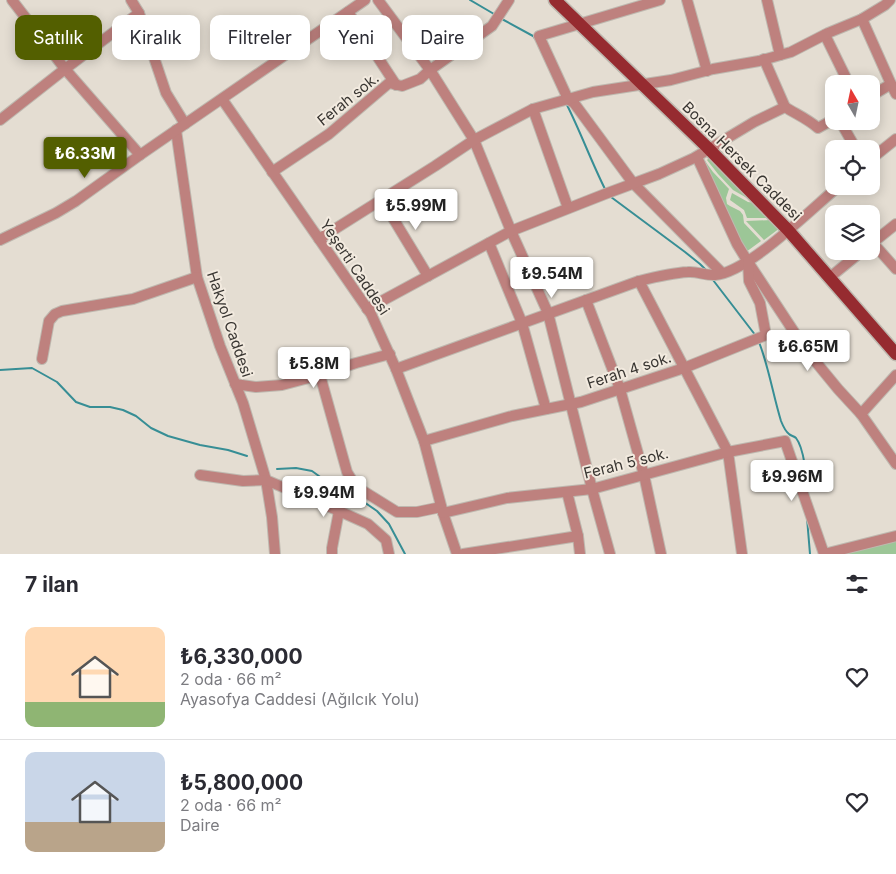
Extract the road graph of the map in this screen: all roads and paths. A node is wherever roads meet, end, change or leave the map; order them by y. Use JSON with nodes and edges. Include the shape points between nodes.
{"nodes":[{"id":1,"x":12,"y":0,"type":"edge"},
{"id":2,"x":131,"y":0,"type":"edge"},
{"id":3,"x":365,"y":0,"type":"edge"},
{"id":4,"x":378,"y":0,"type":"edge"},
{"id":5,"x":509,"y":0,"type":"edge"},
{"id":6,"x":555,"y":0,"type":"edge"},
{"id":7,"x":660,"y":0,"type":"edge"},
{"id":8,"x":687,"y":0,"type":"edge"},
{"id":9,"x":767,"y":0,"type":"edge"},
{"id":10,"x":890,"y":0,"type":"edge"},
{"id":11,"x":348,"y":12,"type":"junction"},
{"id":12,"x":139,"y":13,"type":"junction"},
{"id":13,"x":862,"y":19,"type":"junction"},
{"id":14,"x":580,"y":23,"type":"junction"},
{"id":15,"x":825,"y":35,"type":"junction"},
{"id":16,"x":780,"y":55,"type":"junction"},
{"id":17,"x":764,"y":59,"type":"junction"},
{"id":18,"x":65,"y":69,"type":"junction"},
{"id":19,"x":430,"y":70,"type":"junction"},
{"id":20,"x":707,"y":71,"type":"junction"},
{"id":21,"x":845,"y":75,"type":"edge"},
{"id":22,"x":396,"y":84,"type":"junction"},
{"id":23,"x":641,"y":84,"type":"junction"},
{"id":24,"x":891,"y":84,"type":"junction"},
{"id":25,"x":880,"y":91,"type":"edge"},
{"id":26,"x":896,"y":94,"type":"edge"},
{"id":27,"x":222,"y":99,"type":"junction"},
{"id":28,"x":568,"y":99,"type":"junction"},
{"id":29,"x":784,"y":107,"type":"junction"},
{"id":30,"x":533,"y":109,"type":"junction"},
{"id":31,"x":0,"y":120,"type":"edge"},
{"id":32,"x":825,"y":124,"type":"edge"},
{"id":33,"x":180,"y":127,"type":"junction"},
{"id":34,"x":896,"y":139,"type":"edge"},
{"id":35,"x":474,"y":140,"type":"junction"},
{"id":36,"x":710,"y":150,"type":"junction"},
{"id":37,"x":880,"y":152,"type":"edge"},
{"id":38,"x":140,"y":155,"type":"junction"},
{"id":39,"x":697,"y":157,"type":"junction"},
{"id":40,"x":272,"y":172,"type":"junction"},
{"id":41,"x":633,"y":184,"type":"junction"},
{"id":42,"x":828,"y":195,"type":"edge"},
{"id":43,"x":382,"y":200,"type":"junction"},
{"id":44,"x":568,"y":208,"type":"junction"},
{"id":45,"x":896,"y":224,"type":"edge"},
{"id":46,"x":788,"y":230,"type":"junction"},
{"id":47,"x":511,"y":231,"type":"junction"},
{"id":48,"x":880,"y":237,"type":"edge"},
{"id":49,"x":319,"y":239,"type":"junction"},
{"id":50,"x":0,"y":240,"type":"edge"},
{"id":51,"x":489,"y":243,"type":"junction"},
{"id":52,"x":880,"y":252,"type":"edge"},
{"id":53,"x":851,"y":260,"type":"edge"},
{"id":54,"x":748,"y":262,"type":"junction"},
{"id":55,"x":896,"y":269,"type":"edge"},
{"id":56,"x":722,"y":273,"type":"junction"},
{"id":57,"x":196,"y":276,"type":"junction"},
{"id":58,"x":428,"y":276,"type":"junction"},
{"id":59,"x":829,"y":278,"type":"junction"},
{"id":60,"x":639,"y":281,"type":"junction"},
{"id":61,"x":586,"y":300,"type":"junction"},
{"id":62,"x":367,"y":309,"type":"junction"},
{"id":63,"x":548,"y":313,"type":"junction"},
{"id":64,"x":522,"y":323,"type":"junction"},
{"id":65,"x":390,"y":354,"type":"junction"},
{"id":66,"x":896,"y":354,"type":"edge"},
{"id":67,"x":42,"y":359,"type":"dead end"},
{"id":68,"x":684,"y":368,"type":"junction"},
{"id":69,"x":396,"y":369,"type":"junction"},
{"id":70,"x":320,"y":375,"type":"junction"},
{"id":71,"x":896,"y":375,"type":"edge"},
{"id":72,"x":236,"y":384,"type":"junction"},
{"id":73,"x":620,"y":389,"type":"junction"},
{"id":74,"x":571,"y":404,"type":"junction"},
{"id":75,"x":546,"y":409,"type":"junction"},
{"id":76,"x":861,"y":414,"type":"junction"},
{"id":77,"x":424,"y":442,"type":"junction"},
{"id":78,"x":728,"y":452,"type":"junction"},
{"id":79,"x":896,"y":464,"type":"edge"},
{"id":80,"x":200,"y":475,"type":"dead end"},
{"id":81,"x":644,"y":475,"type":"junction"},
{"id":82,"x":266,"y":480,"type":"junction"},
{"id":83,"x":592,"y":489,"type":"junction"},
{"id":84,"x":567,"y":492,"type":"junction"},
{"id":85,"x":442,"y":510,"type":"junction"},
{"id":86,"x":339,"y":511,"type":"junction"},
{"id":87,"x":578,"y":536,"type":"junction"},
{"id":88,"x":896,"y":536,"type":"edge"},
{"id":89,"x":275,"y":554,"type":"edge"},
{"id":90,"x":332,"y":554,"type":"edge"},
{"id":91,"x":389,"y":554,"type":"edge"},
{"id":92,"x":457,"y":554,"type":"edge"},
{"id":93,"x":463,"y":554,"type":"edge"},
{"id":94,"x":580,"y":554,"type":"edge"},
{"id":95,"x":610,"y":554,"type":"edge"},
{"id":96,"x":662,"y":554,"type":"edge"},
{"id":97,"x":742,"y":554,"type":"edge"},
{"id":98,"x":824,"y":554,"type":"edge"}],
"edges":[{"from":1,"to":18,"type":"street"},
{"from":2,"to":12,"type":"street"},
{"from":3,"to":11,"type":"street"},
{"from":4,"to":19,"type":"street"},
{"from":5,"to":19,"type":"street","name":"Ferah sok.","via":[[492,26]]},
{"from":6,"to":14,"type":"main road","name":"Bosna Hersek Caddesi"},
{"from":7,"to":14,"type":"street"},
{"from":8,"to":20,"type":"street"},
{"from":9,"to":16,"type":"street"},
{"from":10,"to":13,"type":"street"},
{"from":11,"to":22,"type":"street"},
{"from":11,"to":27,"type":"street"},
{"from":12,"to":18,"type":"street"},
{"from":12,"to":33,"type":"street"},
{"from":13,"to":15,"type":"street"},
{"from":13,"to":24,"type":"street"},
{"from":14,"to":23,"type":"main road","name":"Bosna Hersek Caddesi"},
{"from":14,"to":28,"type":"street","via":[[539,36]]},
{"from":15,"to":16,"type":"street"},
{"from":15,"to":21,"type":"street"},
{"from":16,"to":17,"type":"street"},
{"from":17,"to":20,"type":"street"},
{"from":17,"to":29,"type":"street"},
{"from":18,"to":31,"type":"street"},
{"from":18,"to":38,"type":"street"},
{"from":19,"to":22,"type":"street","name":"Ferah sok.","via":[[420,79],[402,86]]},
{"from":19,"to":35,"type":"street"},
{"from":20,"to":23,"type":"street"},
{"from":22,"to":40,"type":"street","name":"Ferah sok.","via":[[389,83],[329,134]]},
{"from":23,"to":28,"type":"street"},
{"from":23,"to":36,"type":"main road","name":"Bosna Hersek Caddesi"},
{"from":24,"to":25,"type":"street"},
{"from":24,"to":26,"type":"street"},
{"from":27,"to":33,"type":"street"},
{"from":27,"to":40,"type":"street","name":"Yeşerti Caddesi"},
{"from":28,"to":30,"type":"street"},
{"from":28,"to":41,"type":"street"},
{"from":29,"to":32,"type":"street","via":[[818,128]]},
{"from":29,"to":36,"type":"street"},
{"from":30,"to":35,"type":"street"},
{"from":30,"to":44,"type":"street"},
{"from":33,"to":38,"type":"street"},
{"from":33,"to":57,"type":"street","name":"Hakyol Caddesi"},
{"from":34,"to":37,"type":"street"},
{"from":35,"to":43,"type":"street"},
{"from":35,"to":47,"type":"street"},
{"from":36,"to":39,"type":"street"},
{"from":36,"to":46,"type":"main road","name":"Bosna Hersek Caddesi"},
{"from":38,"to":50,"type":"street","via":[[66,208]]},
{"from":39,"to":41,"type":"street"},
{"from":39,"to":54,"type":"street"},
{"from":40,"to":49,"type":"street","name":"Yeşerti Caddesi"},
{"from":41,"to":44,"type":"street"},
{"from":41,"to":56,"type":"street"},
{"from":42,"to":46,"type":"street"},
{"from":43,"to":49,"type":"street"},
{"from":43,"to":58,"type":"street"},
{"from":44,"to":47,"type":"street"},
{"from":45,"to":48,"type":"street"},
{"from":46,"to":54,"type":"street"},
{"from":46,"to":59,"type":"main road","name":"Bosna Hersek Caddesi"},
{"from":47,"to":51,"type":"street"},
{"from":47,"to":63,"type":"street"},
{"from":49,"to":62,"type":"street","name":"Yeşerti Caddesi"},
{"from":51,"to":58,"type":"street"},
{"from":51,"to":64,"type":"street"},
{"from":52,"to":55,"type":"street"},
{"from":53,"to":59,"type":"street"},
{"from":54,"to":56,"type":"street"},
{"from":54,"to":68,"type":"street","name":"Ferah 4 sok.","via":[[749,281],[760,303],[766,335]]},
{"from":54,"to":76,"type":"street","via":[[806,350]]},
{"from":56,"to":60,"type":"street","via":[[714,276],[690,272]]},
{"from":57,"to":67,"type":"street","via":[[133,299],[55,314],[49,321]]},
{"from":57,"to":72,"type":"street","name":"Hakyol Caddesi"},
{"from":58,"to":62,"type":"street"},
{"from":59,"to":66,"type":"main road","name":"Bosna Hersek Caddesi"},
{"from":60,"to":61,"type":"street"},
{"from":60,"to":68,"type":"street"},
{"from":61,"to":63,"type":"street"},
{"from":61,"to":73,"type":"street"},
{"from":62,"to":65,"type":"street","name":"Yeşerti Caddesi"},
{"from":63,"to":64,"type":"street"},
{"from":63,"to":74,"type":"street"},
{"from":64,"to":69,"type":"street"},
{"from":64,"to":75,"type":"street"},
{"from":65,"to":69,"type":"street","name":"Yeşerti Caddesi"},
{"from":65,"to":70,"type":"street"},
{"from":68,"to":73,"type":"street","name":"Ferah 4 sok."},
{"from":68,"to":78,"type":"street"},
{"from":69,"to":77,"type":"street","name":"Yeşerti Caddesi"},
{"from":70,"to":72,"type":"street","via":[[273,386]]},
{"from":70,"to":85,"type":"street","name":"Ferah 5 sok.","via":[[347,472],[353,482],[397,512]]},
{"from":71,"to":76,"type":"street"},
{"from":72,"to":82,"type":"street","name":"Hakyol Caddesi"},
{"from":73,"to":74,"type":"street","name":"Ferah 4 sok."},
{"from":73,"to":81,"type":"street"},
{"from":74,"to":75,"type":"street","name":"Ferah 4 sok."},
{"from":74,"to":83,"type":"street"},
{"from":75,"to":77,"type":"street","name":"Ferah 4 sok."},
{"from":76,"to":79,"type":"street"},
{"from":77,"to":85,"type":"street","name":"Yeşerti Caddesi"},
{"from":78,"to":81,"type":"street","name":"Ferah 5 sok."},
{"from":78,"to":97,"type":"street"},
{"from":78,"to":98,"type":"street","name":"Ferah 5 sok.","via":[[785,442]]},
{"from":80,"to":82,"type":"street","via":[[243,481]]},
{"from":81,"to":83,"type":"street","name":"Ferah 5 sok."},
{"from":81,"to":96,"type":"street"},
{"from":82,"to":86,"type":"street"},
{"from":82,"to":89,"type":"street","name":"Hakyol Caddesi"},
{"from":83,"to":84,"type":"street","name":"Ferah 5 sok."},
{"from":83,"to":95,"type":"street"},
{"from":84,"to":85,"type":"street","name":"Ferah 5 sok.","via":[[507,498]]},
{"from":84,"to":87,"type":"street"},
{"from":85,"to":92,"type":"street","name":"Yeşerti Caddesi"},
{"from":86,"to":90,"type":"street"},
{"from":86,"to":91,"type":"street","via":[[368,524],[386,540]]},
{"from":87,"to":93,"type":"street"},
{"from":87,"to":94,"type":"street"},
{"from":88,"to":98,"type":"street"}]}
